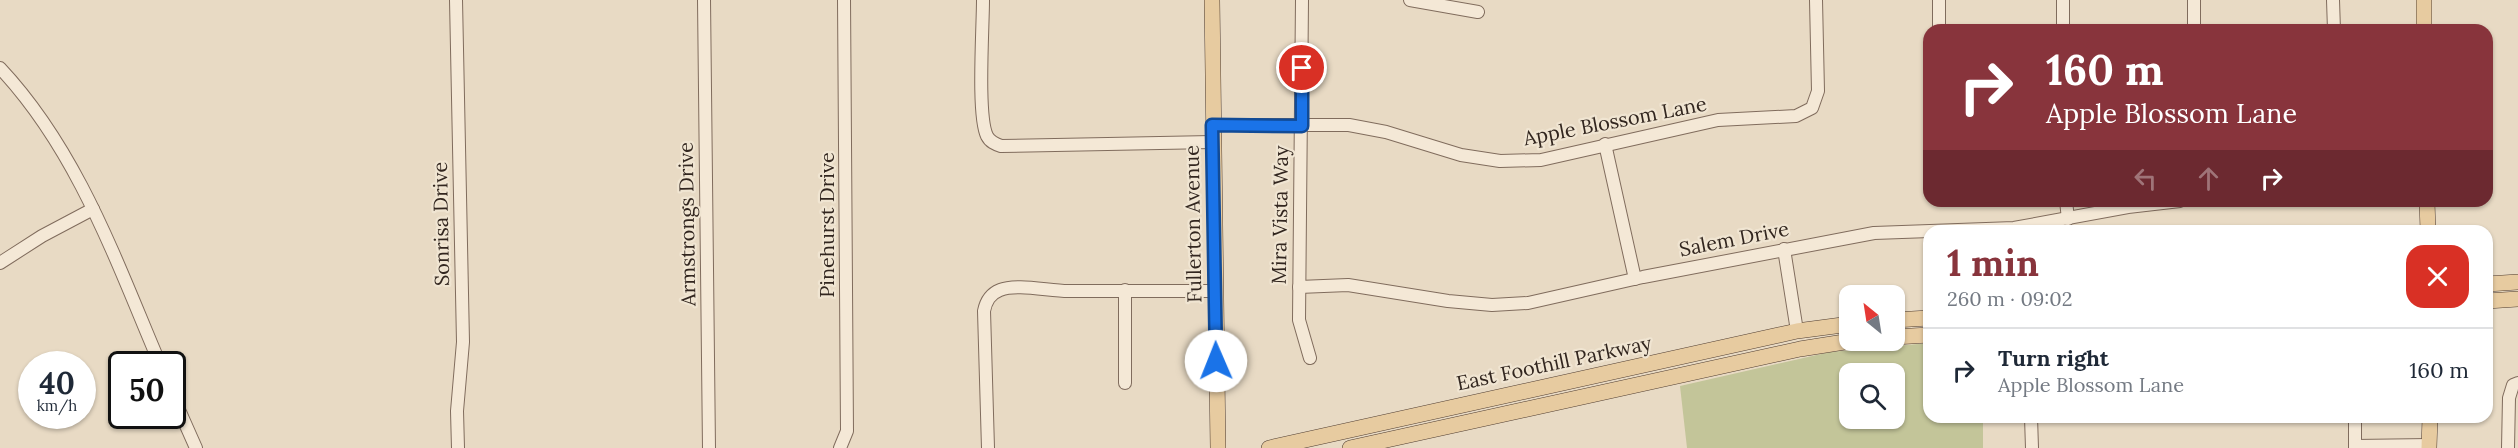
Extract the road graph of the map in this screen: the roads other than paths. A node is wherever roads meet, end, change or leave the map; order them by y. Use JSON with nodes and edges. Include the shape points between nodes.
{"nodes":[{"id":1,"x":456,"y":0,"type":"edge"},
{"id":2,"x":704,"y":0,"type":"edge"},
{"id":3,"x":844,"y":0,"type":"edge"},
{"id":4,"x":983,"y":0,"type":"edge"},
{"id":5,"x":1212,"y":0,"type":"edge"},
{"id":6,"x":1302,"y":0,"type":"edge"},
{"id":7,"x":1410,"y":0,"type":"edge"},
{"id":8,"x":1816,"y":0,"type":"edge"},
{"id":9,"x":1939,"y":0,"type":"edge"},
{"id":10,"x":2062,"y":0,"type":"edge"},
{"id":11,"x":2194,"y":0,"type":"edge"},
{"id":12,"x":2333,"y":0,"type":"edge"},
{"id":13,"x":2424,"y":0,"type":"edge"},
{"id":14,"x":1478,"y":12,"type":"dead end"},
{"id":15,"x":1939,"y":24,"type":"edge"},
{"id":16,"x":2062,"y":24,"type":"edge"},
{"id":17,"x":2194,"y":24,"type":"edge"},
{"id":18,"x":2334,"y":24,"type":"edge"},
{"id":19,"x":2424,"y":24,"type":"edge"},
{"id":20,"x":0,"y":68,"type":"edge"},
{"id":21,"x":1212,"y":125,"type":"junction"},
{"id":22,"x":1302,"y":126,"type":"junction"},
{"id":23,"x":1212,"y":142,"type":"junction"},
{"id":24,"x":1605,"y":144,"type":"junction"},
{"id":25,"x":2067,"y":207,"type":"edge"},
{"id":26,"x":2128,"y":207,"type":"edge"},
{"id":27,"x":2427,"y":207,"type":"edge"},
{"id":28,"x":93,"y":209,"type":"junction"},
{"id":29,"x":2068,"y":219,"type":"junction"},
{"id":30,"x":2032,"y":225,"type":"edge"},
{"id":31,"x":2428,"y":225,"type":"edge"},
{"id":32,"x":1923,"y":231,"type":"edge"},
{"id":33,"x":1784,"y":249,"type":"junction"},
{"id":34,"x":0,"y":263,"type":"edge"},
{"id":35,"x":1635,"y":279,"type":"junction"},
{"id":36,"x":2518,"y":282,"type":"edge"},
{"id":37,"x":2493,"y":284,"type":"edge"},
{"id":38,"x":1299,"y":287,"type":"junction"},
{"id":39,"x":1125,"y":290,"type":"junction"},
{"id":40,"x":1215,"y":291,"type":"junction"},
{"id":41,"x":2518,"y":299,"type":"edge"},
{"id":42,"x":2493,"y":301,"type":"edge"},
{"id":43,"x":1923,"y":318,"type":"edge"},
{"id":44,"x":1905,"y":319,"type":"edge"},
{"id":45,"x":1839,"y":325,"type":"edge"},
{"id":46,"x":1797,"y":331,"type":"junction"},
{"id":47,"x":1923,"y":335,"type":"edge"},
{"id":48,"x":1905,"y":336,"type":"edge"},
{"id":49,"x":1839,"y":343,"type":"edge"},
{"id":50,"x":154,"y":351,"type":"edge"},
{"id":51,"x":1310,"y":358,"type":"dead end"},
{"id":52,"x":1125,"y":383,"type":"dead end"},
{"id":53,"x":2516,"y":384,"type":"edge"},
{"id":54,"x":2031,"y":423,"type":"edge"},
{"id":55,"x":2355,"y":423,"type":"edge"},
{"id":56,"x":2430,"y":423,"type":"edge"},
{"id":57,"x":186,"y":426,"type":"edge"},
{"id":58,"x":2429,"y":446,"type":"edge"},
{"id":59,"x":2355,"y":447,"type":"edge"},
{"id":60,"x":196,"y":448,"type":"edge"},
{"id":61,"x":458,"y":448,"type":"edge"},
{"id":62,"x":708,"y":448,"type":"edge"},
{"id":63,"x":840,"y":448,"type":"edge"},
{"id":64,"x":988,"y":448,"type":"edge"},
{"id":65,"x":1218,"y":448,"type":"edge"},
{"id":66,"x":1269,"y":448,"type":"edge"},
{"id":67,"x":1350,"y":448,"type":"edge"},
{"id":68,"x":2032,"y":448,"type":"edge"},
{"id":69,"x":2508,"y":448,"type":"edge"}],
"edges":[{"from":1,"to":61,"type":"street","name":"Sonrisa Drive","via":[[462,342]]},
{"from":2,"to":62,"type":"street","name":"Armstrongs Drive"},
{"from":3,"to":63,"type":"street","name":"Pinehurst Drive","via":[[848,430]]},
{"from":4,"to":23,"type":"street","via":[[983,119],[988,139],[1001,146]]},
{"from":5,"to":21,"type":"main road","name":"Fullerton Avenue"},
{"from":6,"to":22,"type":"street","name":"Mira Vista Way"},
{"from":7,"to":14,"type":"street"},
{"from":8,"to":24,"type":"street","name":"Apple Blossom Lane","via":[[1818,91],[1812,108],[1796,116],[1718,120]]},
{"from":9,"to":15,"type":"street"},
{"from":10,"to":16,"type":"street"},
{"from":11,"to":17,"type":"street"},
{"from":12,"to":18,"type":"street"},
{"from":13,"to":19,"type":"main road"},
{"from":20,"to":28,"type":"street","via":[[59,143]]},
{"from":21,"to":22,"type":"street","name":"Apple Blossom Lane"},
{"from":21,"to":23,"type":"main road","name":"Fullerton Avenue"},
{"from":22,"to":24,"type":"street","name":"Apple Blossom Lane","via":[[1349,125],[1461,155],[1500,161],[1541,160]]},
{"from":22,"to":38,"type":"street","name":"Mira Vista Way"},
{"from":23,"to":40,"type":"main road","name":"Fullerton Avenue"},
{"from":24,"to":35,"type":"street"},
{"from":25,"to":29,"type":"street"},
{"from":26,"to":29,"type":"street","name":"Salem Drive"},
{"from":27,"to":31,"type":"main road"},
{"from":28,"to":34,"type":"street"},
{"from":28,"to":50,"type":"street"},
{"from":29,"to":30,"type":"street","name":"Salem Drive"},
{"from":32,"to":33,"type":"street","name":"Salem Drive","via":[[1874,233]]},
{"from":33,"to":35,"type":"street","name":"Salem Drive"},
{"from":33,"to":46,"type":"street"},
{"from":35,"to":38,"type":"street","name":"Salem Drive","via":[[1528,303],[1492,305],[1348,285]]},
{"from":36,"to":37,"type":"main road"},
{"from":38,"to":51,"type":"street","name":"Mira Vista Way","via":[[1299,320]]},
{"from":39,"to":40,"type":"street"},
{"from":39,"to":52,"type":"street"},
{"from":39,"to":64,"type":"street","via":[[1012,288],[992,294],[984,311]]},
{"from":40,"to":65,"type":"main road","name":"Fullerton Avenue"},
{"from":41,"to":42,"type":"main road"},
{"from":43,"to":44,"type":"main road"},
{"from":45,"to":46,"type":"main road","name":"East Foothill Parkway"},
{"from":46,"to":66,"type":"main road","name":"East Foothill Parkway"},
{"from":47,"to":48,"type":"main road"},
{"from":49,"to":67,"type":"main road","name":"East Foothill Parkway"},
{"from":53,"to":69,"type":"street","via":[[2509,398]]},
{"from":54,"to":68,"type":"street"},
{"from":55,"to":59,"type":"street"},
{"from":56,"to":58,"type":"main road"},
{"from":57,"to":60,"type":"street"},
{"from":58,"to":59,"type":"street"}]}
